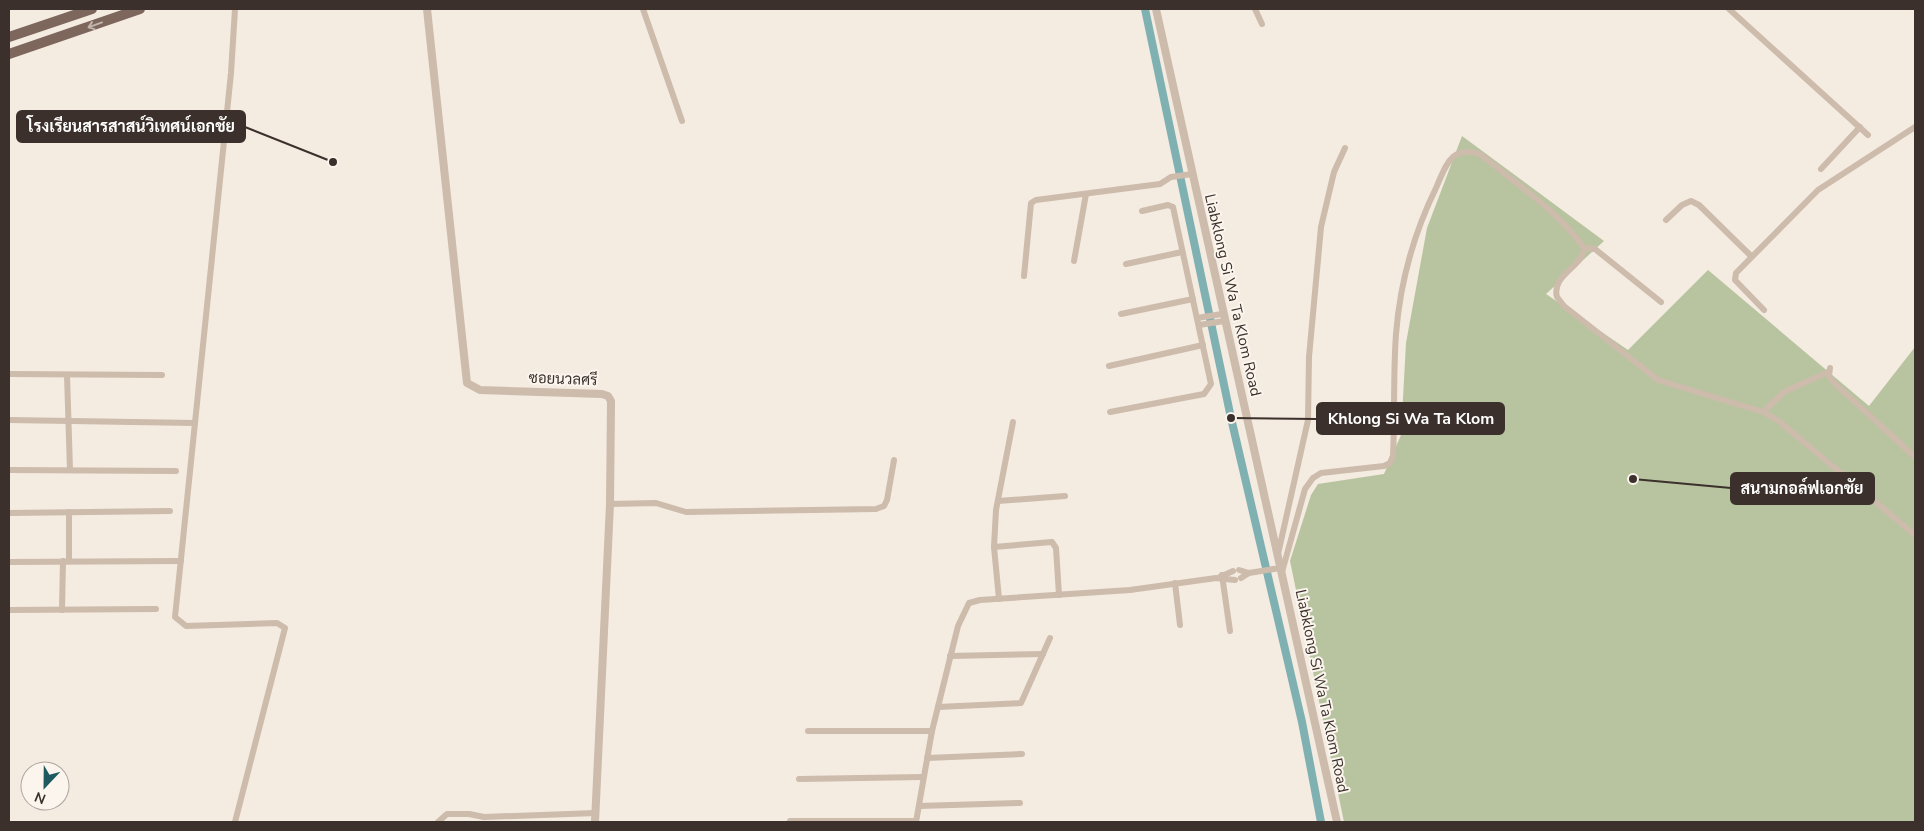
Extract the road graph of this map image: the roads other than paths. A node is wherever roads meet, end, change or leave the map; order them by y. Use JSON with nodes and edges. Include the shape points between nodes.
{"nodes":[{"id":1,"x":92,"y":9,"type":"edge"},
{"id":2,"x":140,"y":9,"type":"edge"},
{"id":3,"x":234,"y":9,"type":"edge"},
{"id":4,"x":427,"y":9,"type":"edge"},
{"id":5,"x":643,"y":9,"type":"edge"},
{"id":6,"x":1156,"y":9,"type":"edge"},
{"id":7,"x":1255,"y":9,"type":"edge"},
{"id":8,"x":1729,"y":9,"type":"edge"},
{"id":9,"x":1262,"y":24,"type":"dead end"},
{"id":10,"x":9,"y":37,"type":"edge"},
{"id":11,"x":9,"y":54,"type":"edge"},
{"id":12,"x":682,"y":121,"type":"dead end"},
{"id":13,"x":1860,"y":127,"type":"junction"},
{"id":14,"x":1915,"y":127,"type":"edge"},
{"id":15,"x":1868,"y":135,"type":"dead end"},
{"id":16,"x":1345,"y":148,"type":"dead end"},
{"id":17,"x":1821,"y":169,"type":"dead end"},
{"id":18,"x":1188,"y":174,"type":"junction"},
{"id":19,"x":1086,"y":194,"type":"junction"},
{"id":20,"x":1142,"y":211,"type":"dead end"},
{"id":21,"x":1666,"y":220,"type":"dead end"},
{"id":22,"x":1584,"y":248,"type":"junction"},
{"id":23,"x":1182,"y":252,"type":"junction"},
{"id":24,"x":1750,"y":256,"type":"junction"},
{"id":25,"x":1074,"y":261,"type":"dead end"},
{"id":26,"x":1126,"y":264,"type":"dead end"},
{"id":27,"x":1024,"y":276,"type":"dead end"},
{"id":28,"x":1193,"y":299,"type":"junction"},
{"id":29,"x":1661,"y":302,"type":"dead end"},
{"id":30,"x":1764,"y":310,"type":"dead end"},
{"id":31,"x":1121,"y":314,"type":"dead end"},
{"id":32,"x":1220,"y":318,"type":"junction"},
{"id":33,"x":1198,"y":322,"type":"junction"},
{"id":34,"x":1203,"y":345,"type":"junction"},
{"id":35,"x":1108,"y":366,"type":"dead end"},
{"id":36,"x":9,"y":374,"type":"edge"},
{"id":37,"x":67,"y":375,"type":"junction"},
{"id":38,"x":162,"y":375,"type":"dead end"},
{"id":39,"x":1110,"y":412,"type":"dead end"},
{"id":40,"x":1763,"y":412,"type":"junction"},
{"id":41,"x":9,"y":420,"type":"edge"},
{"id":42,"x":68,"y":421,"type":"junction"},
{"id":43,"x":1013,"y":422,"type":"dead end"},
{"id":44,"x":195,"y":423,"type":"junction"},
{"id":45,"x":1915,"y":457,"type":"edge"},
{"id":46,"x":894,"y":460,"type":"dead end"},
{"id":47,"x":9,"y":470,"type":"edge"},
{"id":48,"x":70,"y":470,"type":"junction"},
{"id":49,"x":176,"y":471,"type":"dead end"},
{"id":50,"x":1065,"y":496,"type":"dead end"},
{"id":51,"x":998,"y":501,"type":"junction"},
{"id":52,"x":610,"y":504,"type":"junction"},
{"id":53,"x":170,"y":511,"type":"dead end"},
{"id":54,"x":69,"y":512,"type":"junction"},
{"id":55,"x":9,"y":513,"type":"edge"},
{"id":56,"x":1915,"y":535,"type":"edge"},
{"id":57,"x":994,"y":548,"type":"junction"},
{"id":58,"x":1278,"y":556,"type":"junction"},
{"id":59,"x":66,"y":561,"type":"junction"},
{"id":60,"x":181,"y":561,"type":"junction"},
{"id":61,"x":9,"y":562,"type":"edge"},
{"id":62,"x":1281,"y":570,"type":"junction"},
{"id":63,"x":1249,"y":573,"type":"junction"},
{"id":64,"x":1220,"y":578,"type":"junction"},
{"id":65,"x":1175,"y":583,"type":"junction"},
{"id":66,"x":1059,"y":595,"type":"junction"},
{"id":67,"x":999,"y":599,"type":"junction"},
{"id":68,"x":156,"y":608,"type":"dead end"},
{"id":69,"x":9,"y":610,"type":"edge"},
{"id":70,"x":62,"y":610,"type":"junction"},
{"id":71,"x":1180,"y":625,"type":"dead end"},
{"id":72,"x":1230,"y":631,"type":"dead end"},
{"id":73,"x":1050,"y":638,"type":"dead end"},
{"id":74,"x":1043,"y":654,"type":"junction"},
{"id":75,"x":950,"y":656,"type":"junction"},
{"id":76,"x":938,"y":707,"type":"junction"},
{"id":77,"x":808,"y":730,"type":"dead end"},
{"id":78,"x":932,"y":731,"type":"junction"},
{"id":79,"x":1022,"y":754,"type":"dead end"},
{"id":80,"x":927,"y":758,"type":"junction"},
{"id":81,"x":924,"y":777,"type":"junction"},
{"id":82,"x":800,"y":779,"type":"dead end"},
{"id":83,"x":1020,"y":803,"type":"dead end"},
{"id":84,"x":918,"y":806,"type":"junction"},
{"id":85,"x":596,"y":813,"type":"junction"},
{"id":86,"x":790,"y":821,"type":"edge"},
{"id":87,"x":916,"y":821,"type":"edge"},
{"id":88,"x":235,"y":822,"type":"edge"},
{"id":89,"x":438,"y":822,"type":"edge"},
{"id":90,"x":595,"y":822,"type":"edge"},
{"id":91,"x":1337,"y":822,"type":"edge"}],
"edges":[{"from":1,"to":10,"type":"main road"},
{"from":2,"to":11,"type":"main road","one_way":true},
{"from":3,"to":44,"type":"street","via":[[232,73]]},
{"from":4,"to":52,"type":"street","name":"ซอยนวลศรี","via":[[466,383],[480,390],[608,396],[611,401]]},
{"from":5,"to":12,"type":"street"},
{"from":6,"to":18,"type":"street","name":"Liabklong Si Wa Ta Klom Road"},
{"from":7,"to":9,"type":"street"},
{"from":8,"to":13,"type":"street"},
{"from":13,"to":15,"type":"street"},
{"from":13,"to":17,"type":"street"},
{"from":14,"to":24,"type":"street","via":[[1818,190]]},
{"from":16,"to":58,"type":"street","via":[[1334,172],[1320,227],[1311,330],[1308,420]]},
{"from":18,"to":19,"type":"street","via":[[1160,184]]},
{"from":18,"to":32,"type":"street","name":"Liabklong Si Wa Ta Klom Road"},
{"from":19,"to":25,"type":"street"},
{"from":19,"to":27,"type":"street","via":[[1031,203]]},
{"from":20,"to":23,"type":"street","via":[[1168,205],[1173,207]]},
{"from":21,"to":24,"type":"street","via":[[1691,201]]},
{"from":22,"to":29,"type":"street","via":[[1595,249]]},
{"from":22,"to":40,"type":"street","via":[[1584,254],[1558,282],[1557,297],[1564,306],[1658,380]]},
{"from":22,"to":62,"type":"street","via":[[1563,223],[1480,154],[1468,150],[1453,156],[1428,205],[1400,297],[1393,456],[1384,466],[1321,473],[1313,478],[1305,489]]},
{"from":23,"to":26,"type":"street"},
{"from":23,"to":28,"type":"street"},
{"from":24,"to":30,"type":"street","via":[[1736,273],[1735,280]]},
{"from":28,"to":31,"type":"street"},
{"from":28,"to":33,"type":"street"},
{"from":32,"to":33,"type":"street"},
{"from":32,"to":58,"type":"street","name":"Liabklong Si Wa Ta Klom Road"},
{"from":33,"to":34,"type":"street"},
{"from":34,"to":35,"type":"street"},
{"from":34,"to":39,"type":"street","via":[[1211,384],[1204,394]]},
{"from":36,"to":37,"type":"street"},
{"from":37,"to":38,"type":"street"},
{"from":37,"to":42,"type":"street"},
{"from":40,"to":45,"type":"street","via":[[1784,392],[1829,370],[1833,382]]},
{"from":40,"to":56,"type":"street","via":[[1780,422]]},
{"from":41,"to":42,"type":"street"},
{"from":42,"to":44,"type":"street"},
{"from":42,"to":48,"type":"street"},
{"from":43,"to":51,"type":"street"},
{"from":44,"to":60,"type":"street"},
{"from":46,"to":52,"type":"street","via":[[887,500],[884,506],[876,509],[686,512],[656,503]]},
{"from":47,"to":48,"type":"street"},
{"from":48,"to":49,"type":"street"},
{"from":50,"to":51,"type":"street"},
{"from":51,"to":57,"type":"street"},
{"from":52,"to":85,"type":"street","name":"ซอยนวลศรี"},
{"from":53,"to":54,"type":"street"},
{"from":54,"to":55,"type":"street"},
{"from":54,"to":59,"type":"street"},
{"from":57,"to":66,"type":"street","via":[[1052,542],[1056,548]]},
{"from":57,"to":67,"type":"street"},
{"from":58,"to":62,"type":"street","name":"Liabklong Si Wa Ta Klom Road"},
{"from":59,"to":60,"type":"street"},
{"from":59,"to":61,"type":"street"},
{"from":59,"to":70,"type":"street"},
{"from":60,"to":88,"type":"street","via":[[175,617],[180,623],[186,626],[276,624],[285,628]]},
{"from":62,"to":63,"type":"street"},
{"from":62,"to":91,"type":"street","name":"Liabklong Si Wa Ta Klom Road"},
{"from":63,"to":64,"type":"street","via":[[1238,579]]},
{"from":63,"to":64,"type":"street","via":[[1236,570]]},
{"from":64,"to":65,"type":"street"},
{"from":64,"to":72,"type":"street"},
{"from":65,"to":66,"type":"street"},
{"from":65,"to":71,"type":"street"},
{"from":66,"to":67,"type":"street"},
{"from":67,"to":75,"type":"street","via":[[969,604],[958,626]]},
{"from":68,"to":70,"type":"street"},
{"from":69,"to":70,"type":"street"},
{"from":73,"to":74,"type":"street"},
{"from":74,"to":75,"type":"street"},
{"from":74,"to":76,"type":"street","via":[[1020,703]]},
{"from":75,"to":76,"type":"street"},
{"from":76,"to":78,"type":"street"},
{"from":77,"to":78,"type":"street"},
{"from":78,"to":80,"type":"street"},
{"from":79,"to":80,"type":"street"},
{"from":80,"to":81,"type":"street"},
{"from":81,"to":82,"type":"street"},
{"from":81,"to":84,"type":"street"},
{"from":83,"to":84,"type":"street"},
{"from":84,"to":87,"type":"street"},
{"from":85,"to":89,"type":"street","via":[[484,817],[447,814]]},
{"from":85,"to":90,"type":"street","name":"ซอยนวลศรี"},
{"from":86,"to":87,"type":"street"}]}
